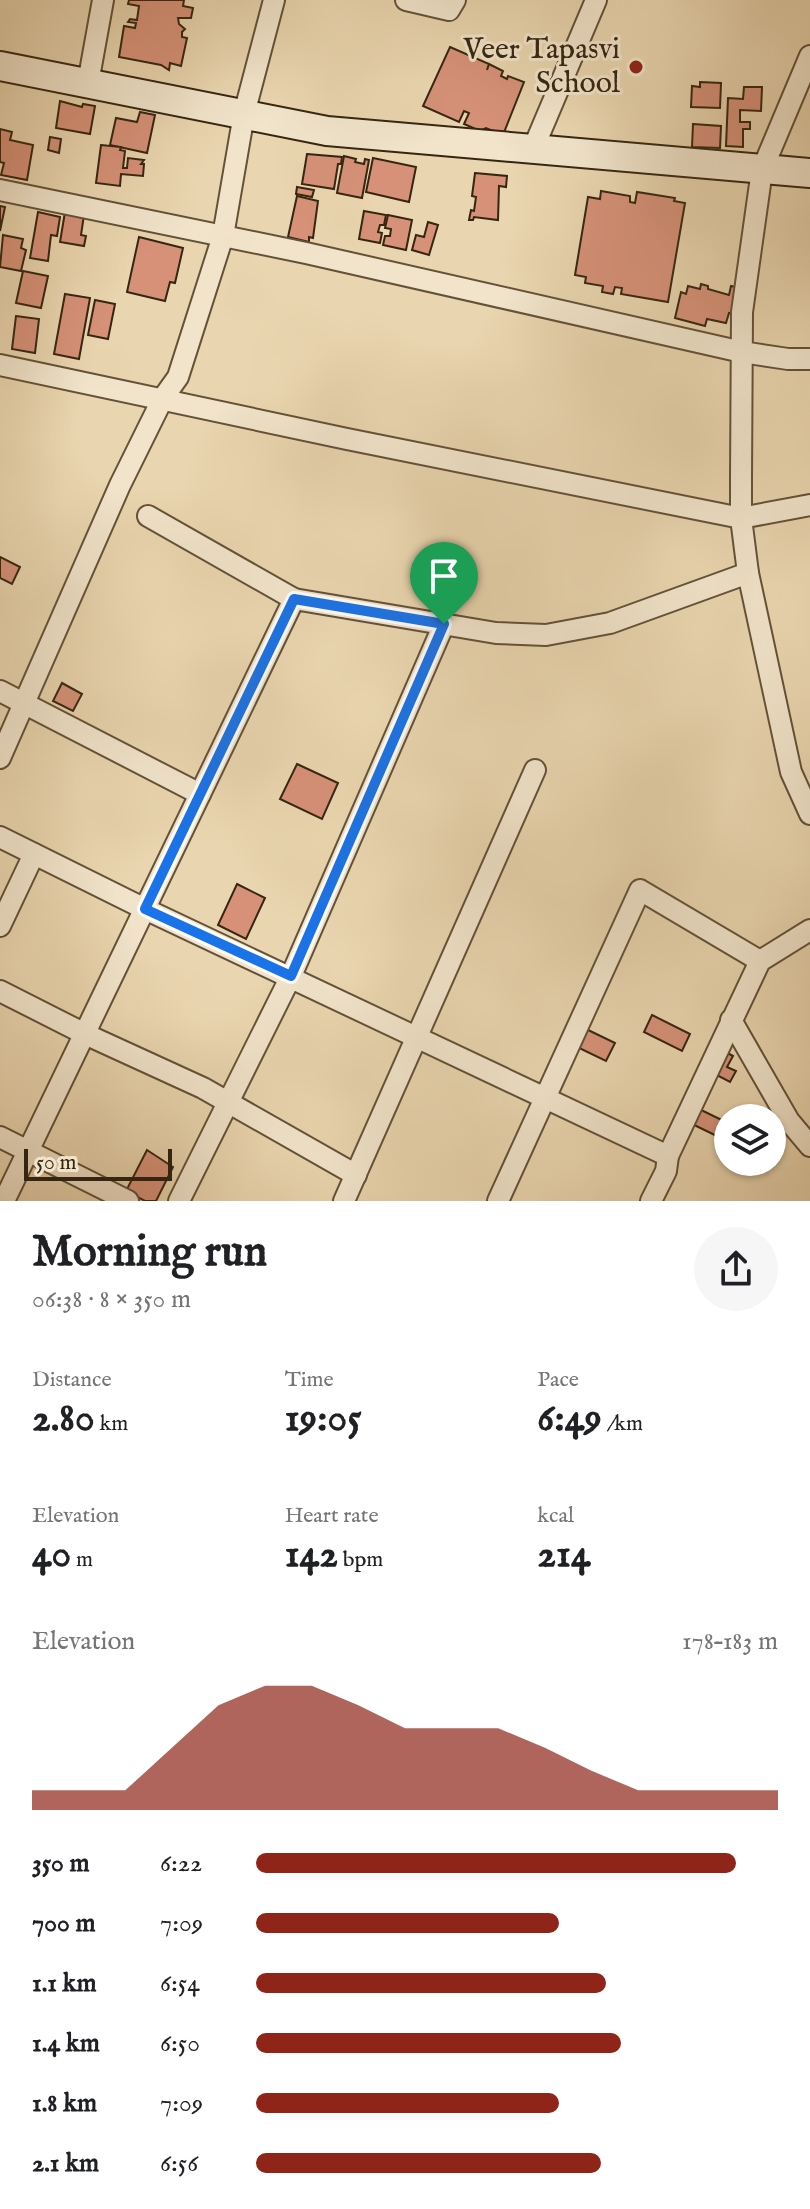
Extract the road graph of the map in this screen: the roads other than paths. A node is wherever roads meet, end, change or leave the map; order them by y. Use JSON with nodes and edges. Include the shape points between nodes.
{"nodes":[{"id":1,"x":103,"y":0,"type":"edge"},
{"id":2,"x":274,"y":0,"type":"edge"},
{"id":3,"x":406,"y":0,"type":"edge"},
{"id":4,"x":455,"y":0,"type":"edge"},
{"id":5,"x":596,"y":0,"type":"edge"},
{"id":6,"x":810,"y":56,"type":"edge"},
{"id":7,"x":0,"y":66,"type":"edge"},
{"id":8,"x":88,"y":83,"type":"junction"},
{"id":9,"x":244,"y":114,"type":"junction"},
{"id":10,"x":533,"y":149,"type":"junction"},
{"id":11,"x":762,"y":170,"type":"junction"},
{"id":12,"x":810,"y":173,"type":"edge"},
{"id":13,"x":0,"y":190,"type":"edge"},
{"id":14,"x":223,"y":236,"type":"junction"},
{"id":15,"x":742,"y":352,"type":"junction"},
{"id":16,"x":810,"y":359,"type":"edge"},
{"id":17,"x":0,"y":365,"type":"edge"},
{"id":18,"x":163,"y":398,"type":"junction"},
{"id":19,"x":810,"y":505,"type":"edge"},
{"id":20,"x":148,"y":516,"type":"dead end"},
{"id":21,"x":741,"y":518,"type":"junction"},
{"id":22,"x":748,"y":573,"type":"junction"},
{"id":23,"x":294,"y":599,"type":"junction"},
{"id":24,"x":444,"y":624,"type":"junction"},
{"id":25,"x":0,"y":691,"type":"edge"},
{"id":26,"x":25,"y":704,"type":"junction"},
{"id":27,"x":0,"y":758,"type":"edge"},
{"id":28,"x":535,"y":770,"type":"dead end"},
{"id":29,"x":200,"y":794,"type":"junction"},
{"id":30,"x":807,"y":800,"type":"edge"},
{"id":31,"x":0,"y":837,"type":"edge"},
{"id":32,"x":34,"y":854,"type":"junction"},
{"id":33,"x":145,"y":909,"type":"junction"},
{"id":34,"x":0,"y":926,"type":"edge"},
{"id":35,"x":810,"y":930,"type":"edge"},
{"id":36,"x":760,"y":961,"type":"junction"},
{"id":37,"x":291,"y":976,"type":"junction"},
{"id":38,"x":0,"y":991,"type":"edge"},
{"id":39,"x":731,"y":1020,"type":"junction"},
{"id":40,"x":85,"y":1034,"type":"junction"},
{"id":41,"x":418,"y":1037,"type":"junction"},
{"id":42,"x":546,"y":1098,"type":"junction"},
{"id":43,"x":229,"y":1101,"type":"junction"},
{"id":44,"x":0,"y":1137,"type":"edge"},
{"id":45,"x":810,"y":1146,"type":"edge"},
{"id":46,"x":29,"y":1152,"type":"junction"},
{"id":47,"x":668,"y":1156,"type":"junction"},
{"id":48,"x":356,"y":1175,"type":"junction"},
{"id":49,"x":4,"y":1201,"type":"edge"},
{"id":50,"x":128,"y":1201,"type":"edge"},
{"id":51,"x":179,"y":1201,"type":"edge"},
{"id":52,"x":344,"y":1201,"type":"edge"},
{"id":53,"x":498,"y":1201,"type":"edge"},
{"id":54,"x":651,"y":1201,"type":"edge"}],
"edges":[{"from":1,"to":8,"type":"street"},
{"from":2,"to":9,"type":"street"},
{"from":3,"to":4,"type":"street","via":[[449,10]]},
{"from":5,"to":10,"type":"street"},
{"from":6,"to":11,"type":"street"},
{"from":7,"to":8,"type":"street"},
{"from":8,"to":9,"type":"street"},
{"from":9,"to":10,"type":"street","via":[[327,131]]},
{"from":9,"to":14,"type":"street"},
{"from":10,"to":11,"type":"street"},
{"from":11,"to":12,"type":"street"},
{"from":11,"to":15,"type":"street","via":[[742,312]]},
{"from":13,"to":14,"type":"street"},
{"from":14,"to":15,"type":"street"},
{"from":14,"to":18,"type":"street","via":[[178,377]]},
{"from":15,"to":16,"type":"street"},
{"from":15,"to":21,"type":"street"},
{"from":17,"to":18,"type":"street"},
{"from":18,"to":21,"type":"street"},
{"from":18,"to":26,"type":"street"},
{"from":19,"to":21,"type":"street"},
{"from":20,"to":23,"type":"street"},
{"from":21,"to":22,"type":"street"},
{"from":22,"to":24,"type":"street","via":[[610,623],[546,635]]},
{"from":22,"to":30,"type":"street","via":[[791,772]]},
{"from":23,"to":24,"type":"street"},
{"from":23,"to":29,"type":"street"},
{"from":24,"to":37,"type":"street"},
{"from":25,"to":26,"type":"street"},
{"from":26,"to":27,"type":"street"},
{"from":26,"to":29,"type":"street"},
{"from":28,"to":41,"type":"street"},
{"from":29,"to":33,"type":"street"},
{"from":31,"to":32,"type":"street"},
{"from":32,"to":33,"type":"street"},
{"from":32,"to":34,"type":"street"},
{"from":33,"to":37,"type":"street"},
{"from":33,"to":40,"type":"street"},
{"from":35,"to":36,"type":"street"},
{"from":36,"to":39,"type":"street"},
{"from":36,"to":42,"type":"street","via":[[640,890]]},
{"from":37,"to":41,"type":"street"},
{"from":37,"to":43,"type":"street"},
{"from":38,"to":40,"type":"street"},
{"from":39,"to":45,"type":"street","via":[[789,1121]]},
{"from":39,"to":47,"type":"street"},
{"from":40,"to":43,"type":"street"},
{"from":40,"to":46,"type":"street"},
{"from":41,"to":42,"type":"street"},
{"from":41,"to":48,"type":"street"},
{"from":42,"to":47,"type":"street"},
{"from":42,"to":53,"type":"street"},
{"from":43,"to":48,"type":"street"},
{"from":43,"to":51,"type":"street"},
{"from":44,"to":46,"type":"street"},
{"from":46,"to":49,"type":"street"},
{"from":46,"to":50,"type":"street"},
{"from":47,"to":54,"type":"street"},
{"from":48,"to":52,"type":"street"}]}
